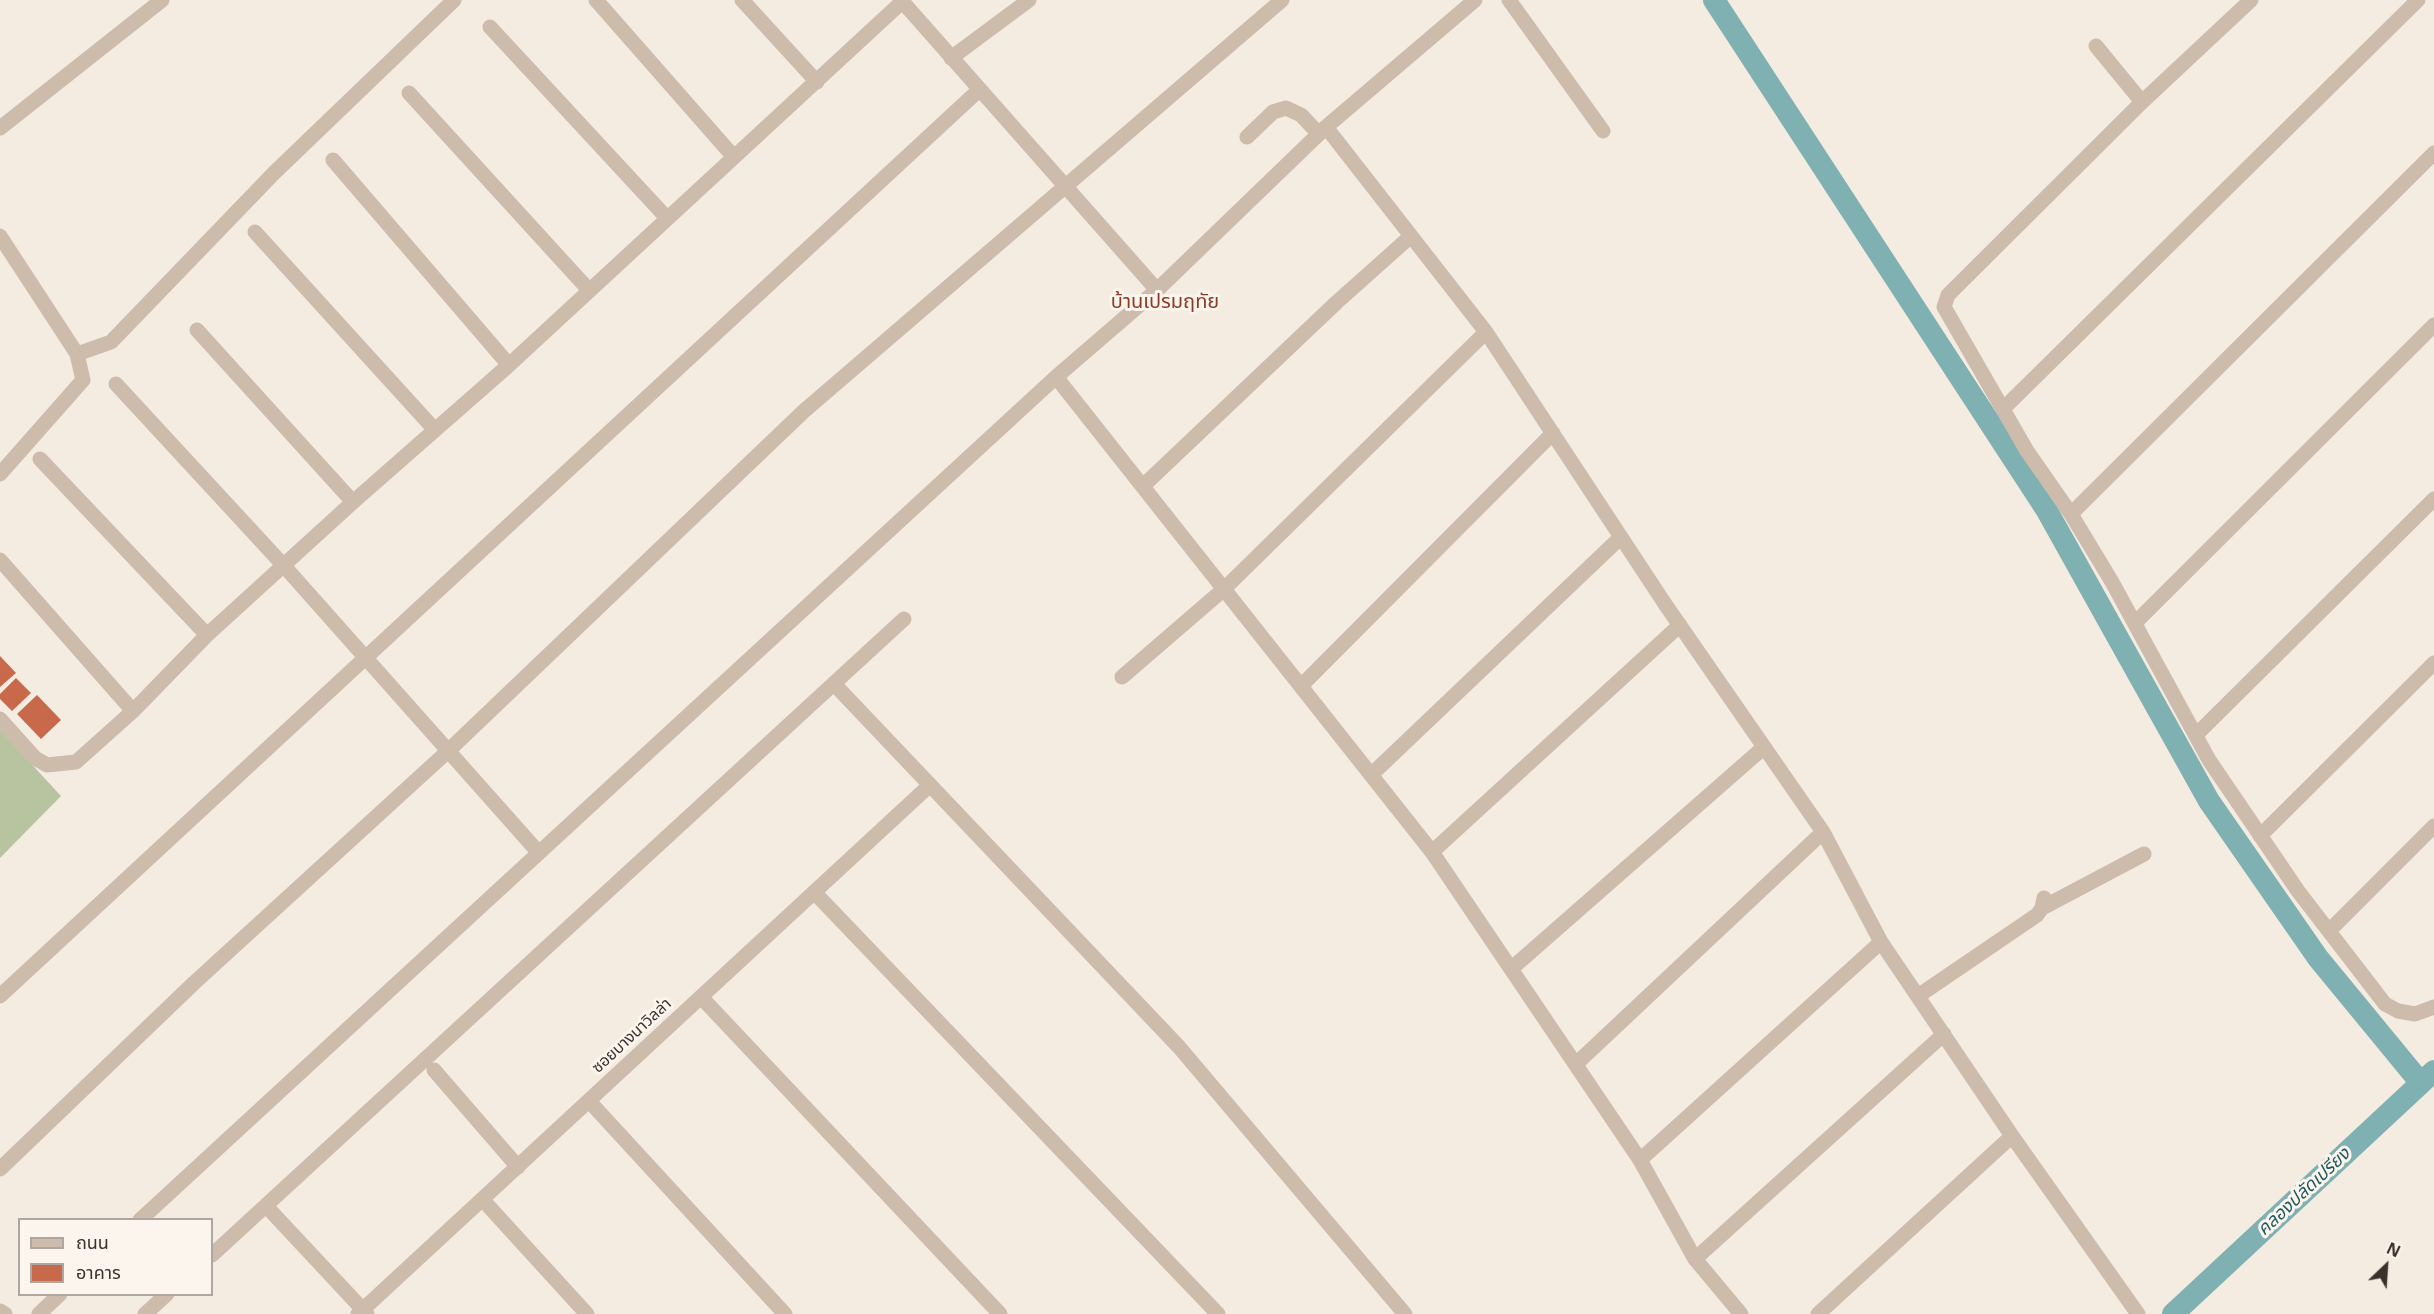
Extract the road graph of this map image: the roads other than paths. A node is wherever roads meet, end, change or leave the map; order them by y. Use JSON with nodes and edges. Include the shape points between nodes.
{"nodes":[{"id":1,"x":162,"y":0,"type":"edge"},
{"id":2,"x":454,"y":0,"type":"edge"},
{"id":3,"x":596,"y":0,"type":"edge"},
{"id":4,"x":742,"y":0,"type":"edge"},
{"id":5,"x":1029,"y":0,"type":"edge"},
{"id":6,"x":1282,"y":0,"type":"edge"},
{"id":7,"x":1475,"y":0,"type":"edge"},
{"id":8,"x":1509,"y":0,"type":"edge"},
{"id":9,"x":2251,"y":0,"type":"edge"},
{"id":10,"x":2418,"y":0,"type":"edge"},
{"id":11,"x":902,"y":1,"type":"edge"},
{"id":12,"x":490,"y":27,"type":"dead end"},
{"id":13,"x":2096,"y":46,"type":"dead end"},
{"id":14,"x":951,"y":58,"type":"junction"},
{"id":15,"x":817,"y":82,"type":"junction"},
{"id":16,"x":979,"y":90,"type":"junction"},
{"id":17,"x":409,"y":93,"type":"dead end"},
{"id":18,"x":2142,"y":102,"type":"junction"},
{"id":19,"x":0,"y":128,"type":"edge"},
{"id":20,"x":1322,"y":131,"type":"junction"},
{"id":21,"x":1604,"y":131,"type":"dead end"},
{"id":22,"x":1247,"y":136,"type":"dead end"},
{"id":23,"x":2434,"y":153,"type":"edge"},
{"id":24,"x":733,"y":156,"type":"junction"},
{"id":25,"x":333,"y":160,"type":"dead end"},
{"id":26,"x":1065,"y":184,"type":"junction"},
{"id":27,"x":666,"y":217,"type":"junction"},
{"id":28,"x":255,"y":232,"type":"dead end"},
{"id":29,"x":0,"y":236,"type":"edge"},
{"id":30,"x":1411,"y":236,"type":"junction"},
{"id":31,"x":588,"y":289,"type":"junction"},
{"id":32,"x":1157,"y":290,"type":"junction"},
{"id":33,"x":2434,"y":326,"type":"edge"},
{"id":34,"x":197,"y":330,"type":"dead end"},
{"id":35,"x":1486,"y":332,"type":"junction"},
{"id":36,"x":76,"y":354,"type":"junction"},
{"id":37,"x":509,"y":365,"type":"junction"},
{"id":38,"x":1056,"y":377,"type":"junction"},
{"id":39,"x":116,"y":384,"type":"dead end"},
{"id":40,"x":2002,"y":409,"type":"junction"},
{"id":41,"x":435,"y":430,"type":"junction"},
{"id":42,"x":1553,"y":434,"type":"junction"},
{"id":43,"x":40,"y":459,"type":"dead end"},
{"id":44,"x":0,"y":474,"type":"edge"},
{"id":45,"x":1143,"y":486,"type":"junction"},
{"id":46,"x":2434,"y":499,"type":"edge"},
{"id":47,"x":353,"y":502,"type":"junction"},
{"id":48,"x":2071,"y":514,"type":"junction"},
{"id":49,"x":1621,"y":537,"type":"junction"},
{"id":50,"x":0,"y":560,"type":"edge"},
{"id":51,"x":285,"y":567,"type":"junction"},
{"id":52,"x":1224,"y":589,"type":"junction"},
{"id":53,"x":904,"y":619,"type":"dead end"},
{"id":54,"x":2135,"y":623,"type":"junction"},
{"id":55,"x":1680,"y":625,"type":"junction"},
{"id":56,"x":207,"y":635,"type":"junction"},
{"id":57,"x":367,"y":659,"type":"junction"},
{"id":58,"x":2434,"y":663,"type":"edge"},
{"id":59,"x":1122,"y":677,"type":"dead end"},
{"id":60,"x":835,"y":685,"type":"junction"},
{"id":61,"x":1301,"y":686,"type":"junction"},
{"id":62,"x":133,"y":711,"type":"junction"},
{"id":63,"x":0,"y":719,"type":"edge"},
{"id":64,"x":2196,"y":735,"type":"junction"},
{"id":65,"x":1763,"y":748,"type":"junction"},
{"id":66,"x":447,"y":752,"type":"junction"},
{"id":67,"x":1371,"y":775,"type":"junction"},
{"id":68,"x":930,"y":785,"type":"junction"},
{"id":69,"x":2434,"y":826,"type":"edge"},
{"id":70,"x":1822,"y":832,"type":"junction"},
{"id":71,"x":2260,"y":836,"type":"junction"},
{"id":72,"x":1432,"y":852,"type":"junction"},
{"id":73,"x":539,"y":853,"type":"junction"},
{"id":74,"x":2144,"y":854,"type":"dead end"},
{"id":75,"x":814,"y":892,"type":"junction"},
{"id":76,"x":2329,"y":930,"type":"junction"},
{"id":77,"x":1881,"y":942,"type":"junction"},
{"id":78,"x":1511,"y":969,"type":"junction"},
{"id":79,"x":0,"y":996,"type":"edge"},
{"id":80,"x":1918,"y":996,"type":"junction"},
{"id":81,"x":701,"y":997,"type":"junction"},
{"id":82,"x":2434,"y":1007,"type":"edge"},
{"id":83,"x":1944,"y":1034,"type":"junction"},
{"id":84,"x":1576,"y":1064,"type":"junction"},
{"id":85,"x":434,"y":1070,"type":"dead end"},
{"id":86,"x":589,"y":1101,"type":"junction"},
{"id":87,"x":2012,"y":1136,"type":"junction"},
{"id":88,"x":1640,"y":1160,"type":"junction"},
{"id":89,"x":518,"y":1167,"type":"junction"},
{"id":90,"x":0,"y":1169,"type":"edge"},
{"id":91,"x":482,"y":1198,"type":"junction"},
{"id":92,"x":267,"y":1207,"type":"junction"},
{"id":93,"x":142,"y":1218,"type":"edge"},
{"id":94,"x":213,"y":1254,"type":"edge"},
{"id":95,"x":1695,"y":1259,"type":"junction"},
{"id":96,"x":58,"y":1296,"type":"edge"},
{"id":97,"x":165,"y":1296,"type":"edge"},
{"id":98,"x":0,"y":1311,"type":"edge"},
{"id":99,"x":1400,"y":1312,"type":"edge"},
{"id":100,"x":363,"y":1313,"type":"edge"},
{"id":101,"x":1821,"y":1313,"type":"edge"},
{"id":102,"x":5,"y":1314,"type":"edge"},
{"id":103,"x":39,"y":1314,"type":"edge"},
{"id":104,"x":145,"y":1314,"type":"edge"},
{"id":105,"x":587,"y":1314,"type":"edge"},
{"id":106,"x":785,"y":1314,"type":"edge"},
{"id":107,"x":999,"y":1314,"type":"edge"},
{"id":108,"x":1218,"y":1314,"type":"edge"},
{"id":109,"x":1741,"y":1314,"type":"edge"},
{"id":110,"x":2138,"y":1314,"type":"edge"}],
"edges":[{"from":1,"to":19,"type":"street"},
{"from":2,"to":36,"type":"street","via":[[274,173],[111,342]]},
{"from":3,"to":24,"type":"street"},
{"from":4,"to":15,"type":"street"},
{"from":5,"to":14,"type":"street"},
{"from":6,"to":26,"type":"street"},
{"from":7,"to":20,"type":"street"},
{"from":8,"to":21,"type":"street"},
{"from":9,"to":18,"type":"street"},
{"from":10,"to":40,"type":"street"},
{"from":11,"to":14,"type":"street"},
{"from":11,"to":15,"type":"street"},
{"from":12,"to":27,"type":"street"},
{"from":13,"to":18,"type":"street"},
{"from":14,"to":16,"type":"street"},
{"from":15,"to":24,"type":"street"},
{"from":16,"to":26,"type":"street"},
{"from":16,"to":57,"type":"street"},
{"from":17,"to":31,"type":"street"},
{"from":18,"to":40,"type":"street","via":[[1945,300],[1944,307]]},
{"from":20,"to":22,"type":"street","via":[[1286,108],[1273,112]]},
{"from":20,"to":30,"type":"street"},
{"from":20,"to":32,"type":"street"},
{"from":23,"to":48,"type":"street"},
{"from":24,"to":27,"type":"street"},
{"from":25,"to":37,"type":"street"},
{"from":26,"to":32,"type":"street"},
{"from":26,"to":66,"type":"street","via":[[804,411]]},
{"from":27,"to":31,"type":"street"},
{"from":28,"to":41,"type":"street"},
{"from":29,"to":36,"type":"street"},
{"from":30,"to":35,"type":"street"},
{"from":30,"to":45,"type":"street"},
{"from":31,"to":37,"type":"street"},
{"from":32,"to":38,"type":"street"},
{"from":33,"to":54,"type":"street"},
{"from":34,"to":47,"type":"street"},
{"from":35,"to":42,"type":"street"},
{"from":35,"to":52,"type":"street"},
{"from":36,"to":44,"type":"street","via":[[82,380]]},
{"from":37,"to":41,"type":"street"},
{"from":38,"to":45,"type":"street"},
{"from":38,"to":73,"type":"street"},
{"from":39,"to":51,"type":"street"},
{"from":40,"to":48,"type":"street"},
{"from":41,"to":47,"type":"street"},
{"from":42,"to":49,"type":"street"},
{"from":42,"to":61,"type":"street"},
{"from":43,"to":56,"type":"street"},
{"from":45,"to":52,"type":"street"},
{"from":46,"to":64,"type":"street"},
{"from":47,"to":51,"type":"street"},
{"from":48,"to":54,"type":"street"},
{"from":49,"to":55,"type":"street"},
{"from":49,"to":67,"type":"street"},
{"from":50,"to":62,"type":"street"},
{"from":51,"to":56,"type":"street"},
{"from":51,"to":57,"type":"street"},
{"from":52,"to":59,"type":"street"},
{"from":52,"to":61,"type":"street"},
{"from":53,"to":60,"type":"street"},
{"from":54,"to":64,"type":"street"},
{"from":55,"to":65,"type":"street"},
{"from":55,"to":72,"type":"street"},
{"from":56,"to":62,"type":"street"},
{"from":57,"to":66,"type":"street"},
{"from":57,"to":79,"type":"street"},
{"from":58,"to":71,"type":"street"},
{"from":60,"to":68,"type":"street"},
{"from":60,"to":92,"type":"street","via":[[500,988]]},
{"from":61,"to":67,"type":"street"},
{"from":62,"to":63,"type":"street","via":[[76,762],[62,765],[47,765],[34,758]]},
{"from":64,"to":71,"type":"street"},
{"from":65,"to":70,"type":"street"},
{"from":65,"to":78,"type":"street"},
{"from":66,"to":73,"type":"street"},
{"from":66,"to":90,"type":"street"},
{"from":67,"to":72,"type":"street"},
{"from":68,"to":75,"type":"street","name":"ซอยบางนาวิลล่า"},
{"from":68,"to":99,"type":"street","via":[[1179,1047]]},
{"from":69,"to":76,"type":"street"},
{"from":70,"to":77,"type":"street"},
{"from":70,"to":84,"type":"street"},
{"from":71,"to":76,"type":"street"},
{"from":72,"to":78,"type":"street"},
{"from":73,"to":93,"type":"street"},
{"from":74,"to":80,"type":"street","via":[[2043,903],[2037,915]]},
{"from":75,"to":81,"type":"street","name":"ซอยบางนาวิลล่า"},
{"from":75,"to":108,"type":"street"},
{"from":76,"to":82,"type":"street","via":[[2385,1004],[2415,1014]]},
{"from":77,"to":80,"type":"street"},
{"from":77,"to":88,"type":"street"},
{"from":78,"to":84,"type":"street"},
{"from":80,"to":83,"type":"street"},
{"from":81,"to":86,"type":"street","name":"ซอยบางนาวิลล่า"},
{"from":81,"to":107,"type":"street"},
{"from":83,"to":87,"type":"street"},
{"from":83,"to":95,"type":"street"},
{"from":84,"to":88,"type":"street"},
{"from":85,"to":89,"type":"street"},
{"from":86,"to":89,"type":"street","name":"ซอยบางนาวิลล่า"},
{"from":86,"to":106,"type":"street"},
{"from":87,"to":101,"type":"street"},
{"from":87,"to":110,"type":"street"},
{"from":88,"to":95,"type":"street"},
{"from":89,"to":91,"type":"street","name":"ซอยบางนาวิลล่า"},
{"from":91,"to":100,"type":"street","name":"ซอยบางนาวิลล่า"},
{"from":91,"to":105,"type":"street"},
{"from":92,"to":94,"type":"street"},
{"from":92,"to":100,"type":"street"},
{"from":95,"to":109,"type":"street"},
{"from":96,"to":103,"type":"street"},
{"from":97,"to":104,"type":"street"},
{"from":98,"to":102,"type":"street"}]}
